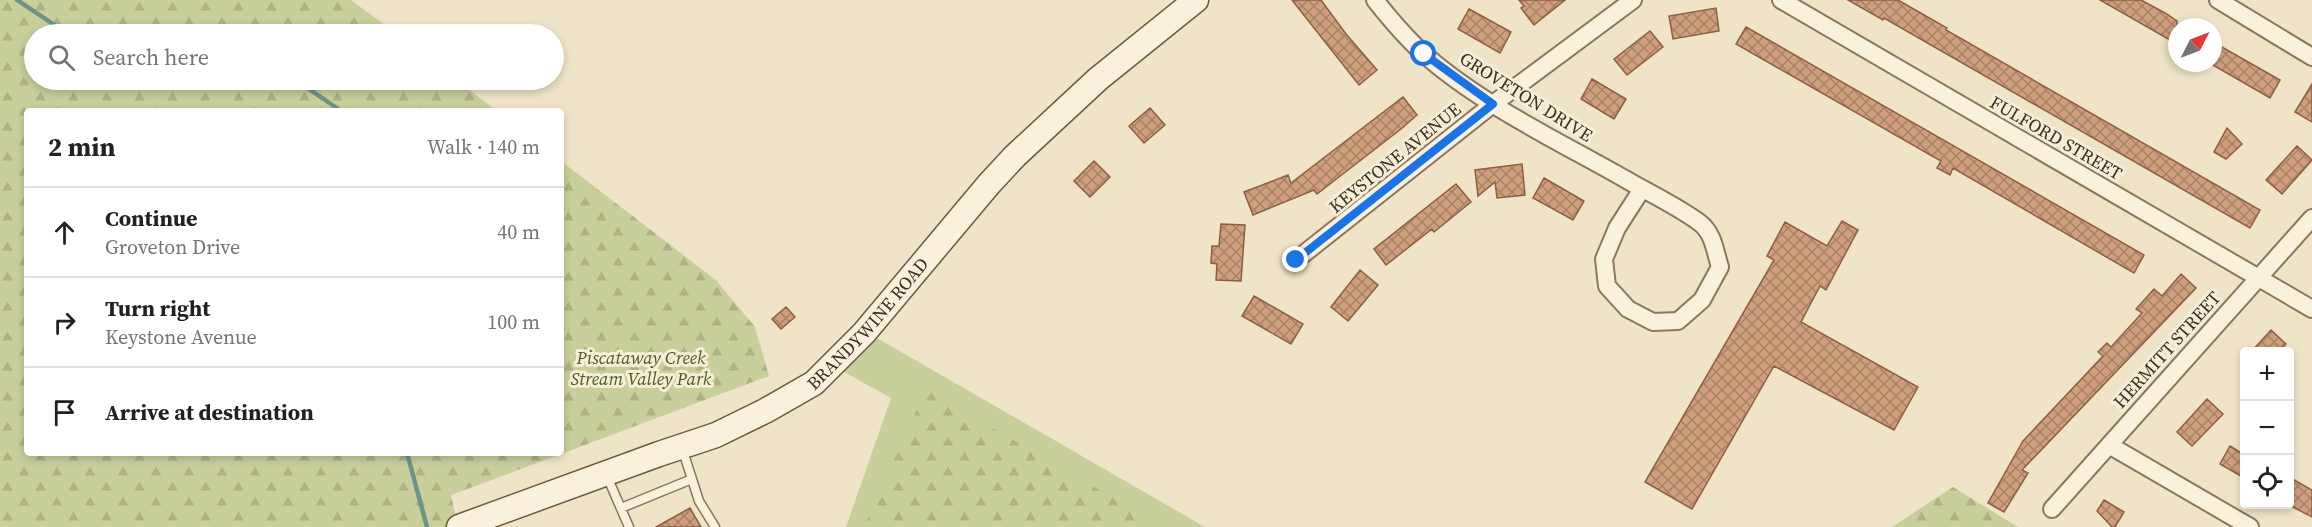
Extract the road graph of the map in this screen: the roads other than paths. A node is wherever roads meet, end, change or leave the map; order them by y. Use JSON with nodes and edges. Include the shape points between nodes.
{"nodes":[{"id":1,"x":1196,"y":0,"type":"edge"},
{"id":2,"x":1375,"y":0,"type":"edge"},
{"id":3,"x":1633,"y":0,"type":"edge"},
{"id":4,"x":1781,"y":0,"type":"edge"},
{"id":5,"x":2218,"y":0,"type":"edge"},
{"id":6,"x":2312,"y":57,"type":"edge"},
{"id":7,"x":1493,"y":104,"type":"junction"},
{"id":8,"x":1642,"y":189,"type":"junction"},
{"id":9,"x":2312,"y":218,"type":"edge"},
{"id":10,"x":1296,"y":260,"type":"dead end"},
{"id":11,"x":2257,"y":278,"type":"junction"},
{"id":12,"x":2312,"y":309,"type":"edge"},
{"id":13,"x":2109,"y":445,"type":"junction"},
{"id":14,"x":682,"y":446,"type":"junction"},
{"id":15,"x":606,"y":474,"type":"junction"},
{"id":16,"x":692,"y":479,"type":"junction"},
{"id":17,"x":621,"y":508,"type":"junction"},
{"id":18,"x":2052,"y":509,"type":"dead end"},
{"id":19,"x":459,"y":527,"type":"edge"},
{"id":20,"x":629,"y":527,"type":"edge"},
{"id":21,"x":715,"y":527,"type":"edge"},
{"id":22,"x":2250,"y":527,"type":"edge"}],
"edges":[{"from":1,"to":14,"type":"main road","name":"BRANDYWINE ROAD","via":[[1098,79],[1015,156],[864,333],[814,383],[716,435]]},
{"from":2,"to":7,"type":"street","name":"GROVETON DRIVE","via":[[1424,54]]},
{"from":3,"to":7,"type":"street","name":"KEYSTONE AVENUE"},
{"from":4,"to":11,"type":"street","name":"FULFORD STREET"},
{"from":5,"to":6,"type":"street"},
{"from":7,"to":8,"type":"street","name":"GROVETON DRIVE"},
{"from":7,"to":10,"type":"street","name":"KEYSTONE AVENUE"},
{"from":8,"to":8,"type":"street","name":"GROVETON DRIVE","via":[[1701,224],[1712,238],[1720,267],[1702,300],[1678,321],[1653,322],[1628,309],[1607,286],[1604,259],[1617,228]]},
{"from":9,"to":11,"type":"street","name":"HERMITT STREET"},
{"from":11,"to":12,"type":"street","name":"FULFORD STREET"},
{"from":11,"to":13,"type":"street","name":"HERMITT STREET"},
{"from":13,"to":18,"type":"street","name":"HERMITT STREET"},
{"from":13,"to":22,"type":"street"},
{"from":14,"to":15,"type":"main road","name":"BRANDYWINE ROAD"},
{"from":14,"to":16,"type":"lane"},
{"from":15,"to":17,"type":"lane"},
{"from":15,"to":19,"type":"main road","name":"BRANDYWINE ROAD"},
{"from":16,"to":17,"type":"lane"},
{"from":16,"to":21,"type":"lane","via":[[699,501]]},
{"from":17,"to":20,"type":"lane"}]}
